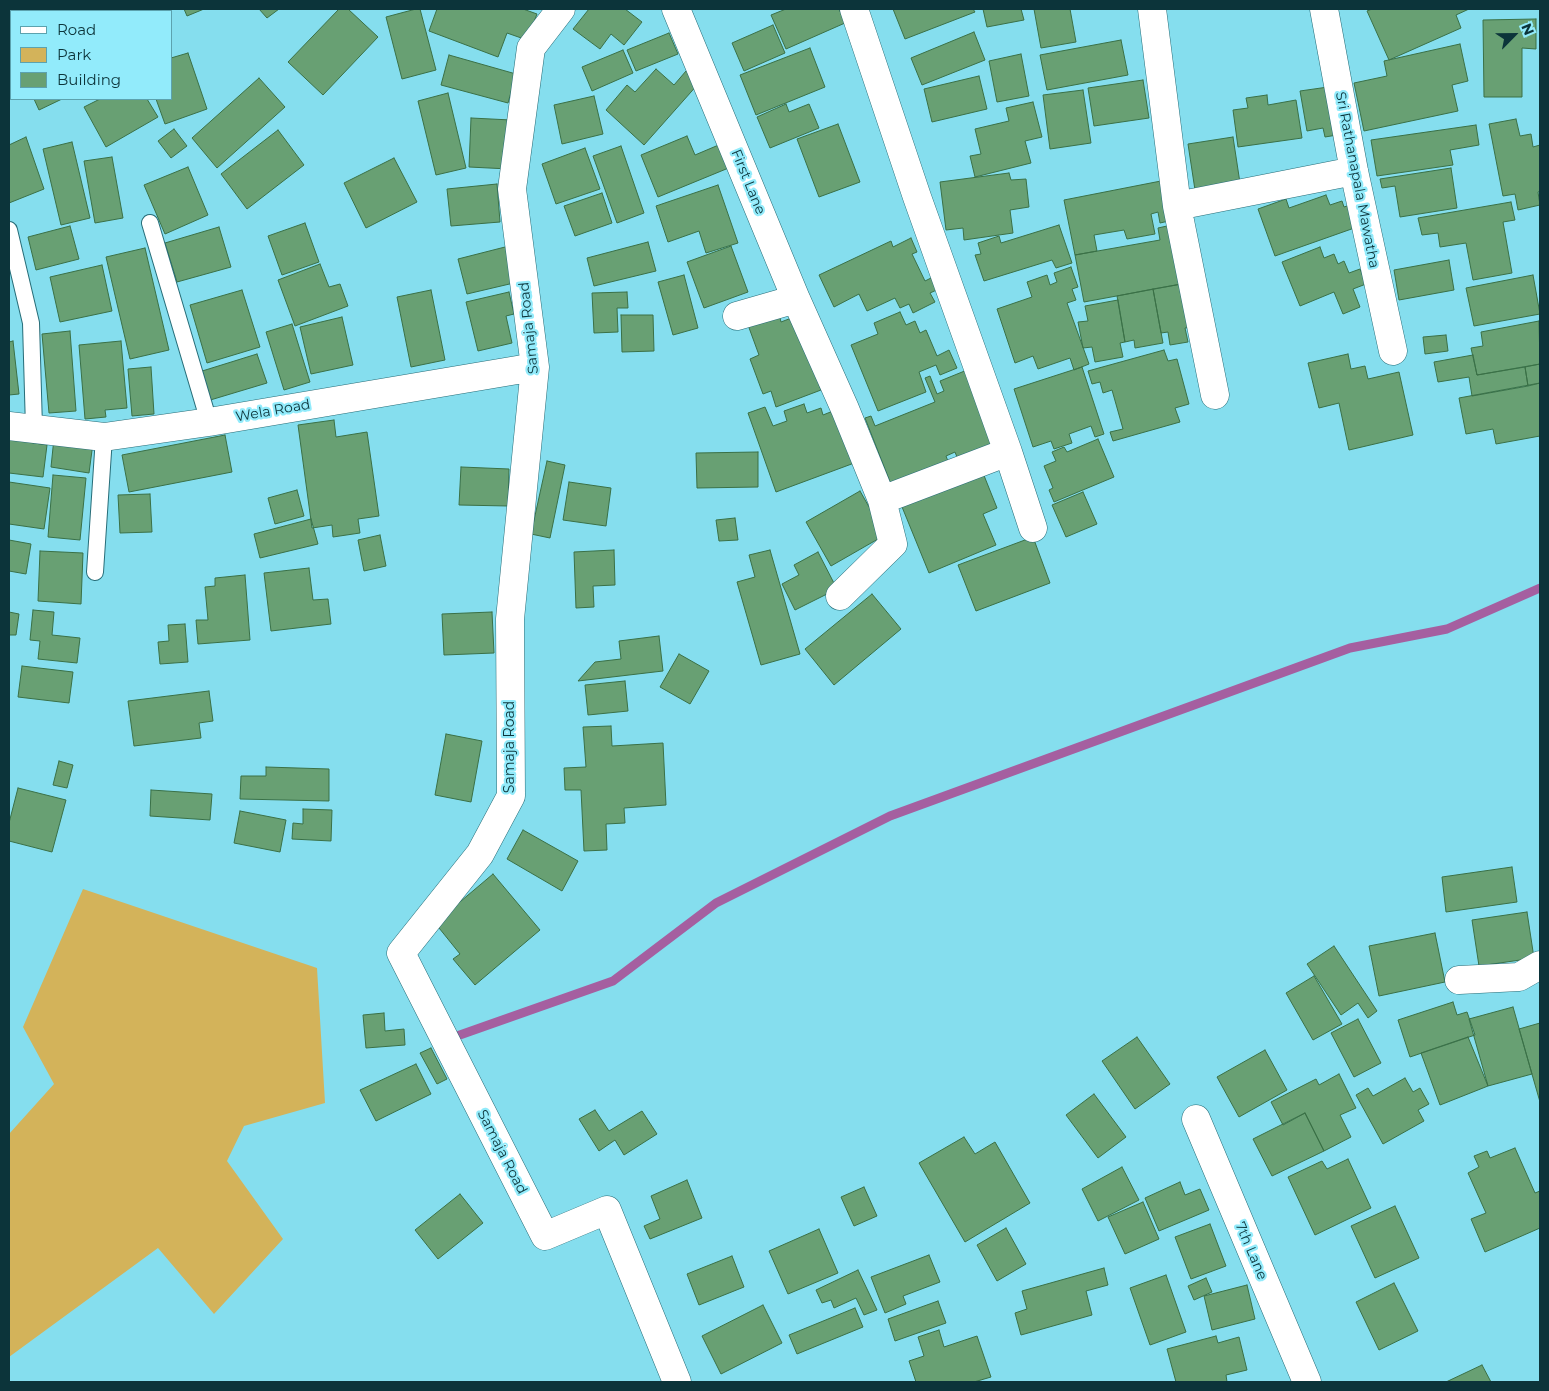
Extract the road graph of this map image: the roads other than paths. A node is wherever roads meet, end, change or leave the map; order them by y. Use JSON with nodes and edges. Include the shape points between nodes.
{"nodes":[{"id":1,"x":561,"y":9,"type":"edge"},
{"id":2,"x":676,"y":9,"type":"edge"},
{"id":3,"x":854,"y":9,"type":"edge"},
{"id":4,"x":1152,"y":9,"type":"edge"},
{"id":5,"x":1324,"y":9,"type":"edge"},
{"id":6,"x":1354,"y":171,"type":"junction"},
{"id":7,"x":1177,"y":206,"type":"junction"},
{"id":8,"x":150,"y":223,"type":"dead end"},
{"id":9,"x":9,"y":230,"type":"edge"},
{"id":10,"x":796,"y":299,"type":"junction"},
{"id":11,"x":737,"y":316,"type":"dead end"},
{"id":12,"x":1393,"y":351,"type":"dead end"},
{"id":13,"x":535,"y":366,"type":"junction"},
{"id":14,"x":1215,"y":394,"type":"dead end"},
{"id":15,"x":209,"y":422,"type":"junction"},
{"id":16,"x":22,"y":427,"type":"edge"},
{"id":17,"x":104,"y":437,"type":"junction"},
{"id":18,"x":1008,"y":452,"type":"junction"},
{"id":19,"x":882,"y":500,"type":"junction"},
{"id":20,"x":1033,"y":528,"type":"dead end"},
{"id":21,"x":95,"y":572,"type":"dead end"},
{"id":22,"x":840,"y":596,"type":"dead end"},
{"id":23,"x":1540,"y":965,"type":"edge"},
{"id":24,"x":1459,"y":980,"type":"dead end"},
{"id":25,"x":1196,"y":1119,"type":"dead end"},
{"id":26,"x":677,"y":1382,"type":"edge"},
{"id":27,"x":1307,"y":1382,"type":"edge"}],
"edges":[{"from":1,"to":13,"type":"street","name":"Samaja Road","via":[[531,48],[512,189]]},
{"from":2,"to":10,"type":"street","name":"First Lane"},
{"from":3,"to":18,"type":"street"},
{"from":4,"to":7,"type":"street"},
{"from":5,"to":6,"type":"street","name":"Sri Rathanapala Mawatha"},
{"from":6,"to":7,"type":"street"},
{"from":6,"to":12,"type":"street","name":"Sri Rathanapala Mawatha"},
{"from":7,"to":14,"type":"street"},
{"from":8,"to":15,"type":"lane"},
{"from":9,"to":16,"type":"lane","via":[[31,323]]},
{"from":10,"to":11,"type":"street"},
{"from":10,"to":19,"type":"street","name":"First Lane"},
{"from":13,"to":15,"type":"street","name":"Wela Road"},
{"from":13,"to":26,"type":"street","name":"Samaja Road","via":[[510,619],[511,796],[480,854],[401,953],[545,1236],[607,1210]]},
{"from":15,"to":17,"type":"street","name":"Wela Road"},
{"from":16,"to":17,"type":"street","name":"Wela Road"},
{"from":17,"to":21,"type":"lane"},
{"from":18,"to":19,"type":"street"},
{"from":18,"to":20,"type":"street"},
{"from":19,"to":22,"type":"street","name":"First Lane","via":[[893,544]]},
{"from":23,"to":24,"type":"street","via":[[1519,977]]},
{"from":25,"to":27,"type":"street","name":"7th Lane"}]}
